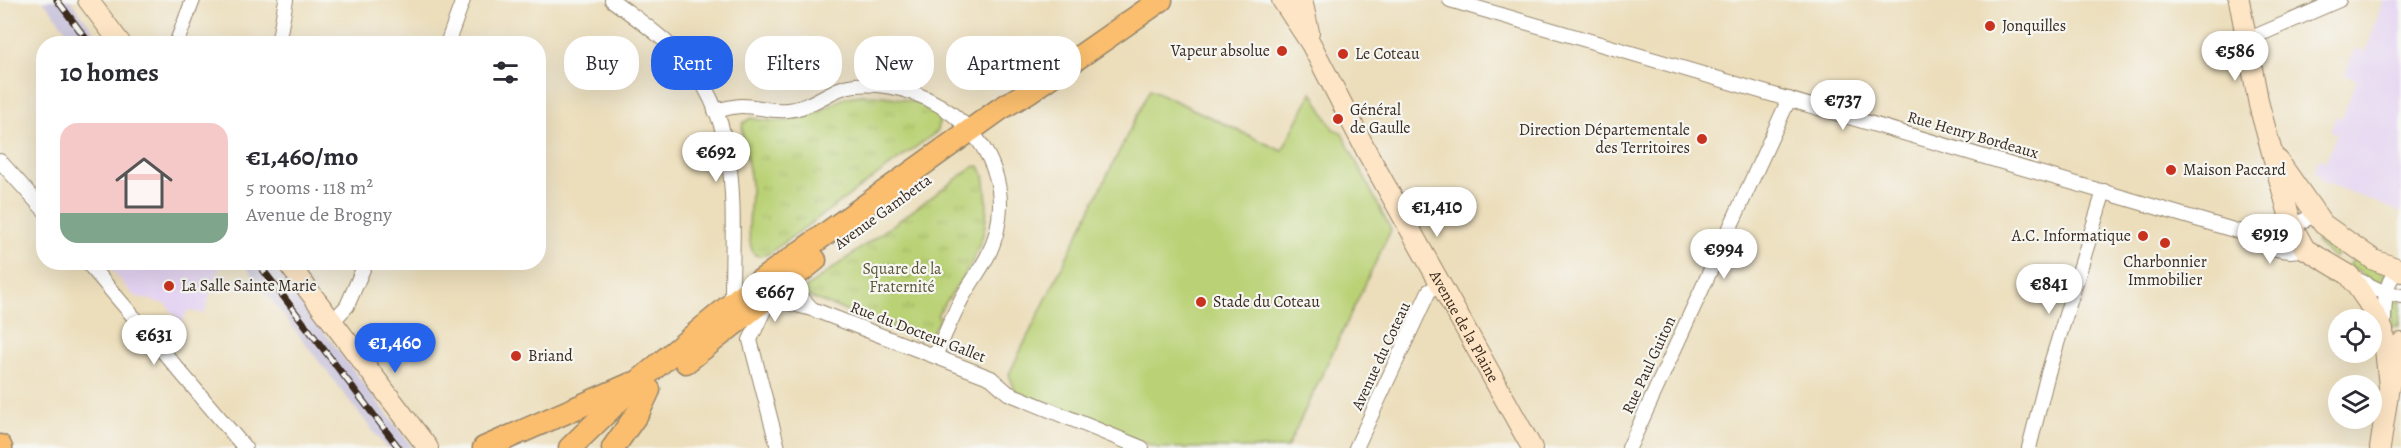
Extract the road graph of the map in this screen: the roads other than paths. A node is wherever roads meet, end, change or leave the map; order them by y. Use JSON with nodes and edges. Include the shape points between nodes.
{"nodes":[{"id":1,"x":88,"y":0,"type":"edge"},
{"id":2,"x":193,"y":0,"type":"edge"},
{"id":3,"x":286,"y":0,"type":"edge"},
{"id":4,"x":463,"y":0,"type":"edge"},
{"id":5,"x":612,"y":0,"type":"edge"},
{"id":6,"x":1282,"y":0,"type":"edge"},
{"id":7,"x":1302,"y":0,"type":"edge"},
{"id":8,"x":1450,"y":0,"type":"edge"},
{"id":9,"x":2239,"y":0,"type":"edge"},
{"id":10,"x":2339,"y":0,"type":"edge"},
{"id":11,"x":1157,"y":2,"type":"edge"},
{"id":12,"x":115,"y":36,"type":"edge"},
{"id":13,"x":179,"y":36,"type":"edge"},
{"id":14,"x":279,"y":36,"type":"edge"},
{"id":15,"x":450,"y":36,"type":"edge"},
{"id":16,"x":2247,"y":40,"type":"junction"},
{"id":17,"x":1311,"y":44,"type":"junction"},
{"id":18,"x":1789,"y":99,"type":"junction"},
{"id":19,"x":715,"y":111,"type":"junction"},
{"id":20,"x":975,"y":136,"type":"junction"},
{"id":21,"x":2273,"y":153,"type":"junction"},
{"id":22,"x":0,"y":161,"type":"edge"},
{"id":23,"x":2104,"y":191,"type":"junction"},
{"id":24,"x":36,"y":201,"type":"edge"},
{"id":25,"x":2315,"y":215,"type":"junction"},
{"id":26,"x":2292,"y":226,"type":"junction"},
{"id":27,"x":2244,"y":233,"type":"junction"},
{"id":28,"x":2305,"y":249,"type":"junction"},
{"id":29,"x":94,"y":270,"type":"edge"},
{"id":30,"x":293,"y":270,"type":"edge"},
{"id":31,"x":363,"y":270,"type":"edge"},
{"id":32,"x":2400,"y":270,"type":"edge"},
{"id":33,"x":2349,"y":275,"type":"junction"},
{"id":34,"x":787,"y":281,"type":"junction"},
{"id":35,"x":1441,"y":284,"type":"junction"},
{"id":36,"x":2386,"y":292,"type":"junction"},
{"id":37,"x":2401,"y":296,"type":"edge"},
{"id":38,"x":766,"y":297,"type":"junction"},
{"id":39,"x":729,"y":305,"type":"junction"},
{"id":40,"x":812,"y":309,"type":"junction"},
{"id":41,"x":332,"y":321,"type":"junction"},
{"id":42,"x":2383,"y":330,"type":"junction"},
{"id":43,"x":722,"y":333,"type":"junction"},
{"id":44,"x":750,"y":340,"type":"junction"},
{"id":45,"x":2401,"y":343,"type":"edge"},
{"id":46,"x":935,"y":356,"type":"junction"},
{"id":47,"x":644,"y":386,"type":"junction"},
{"id":48,"x":2389,"y":387,"type":"junction"},
{"id":49,"x":578,"y":441,"type":"edge"},
{"id":50,"x":245,"y":448,"type":"edge"},
{"id":51,"x":428,"y":448,"type":"edge"},
{"id":52,"x":484,"y":448,"type":"edge"},
{"id":53,"x":613,"y":448,"type":"edge"},
{"id":54,"x":777,"y":448,"type":"edge"},
{"id":55,"x":1142,"y":448,"type":"edge"},
{"id":56,"x":1356,"y":448,"type":"edge"},
{"id":57,"x":1532,"y":448,"type":"edge"},
{"id":58,"x":1629,"y":448,"type":"edge"},
{"id":59,"x":2029,"y":448,"type":"edge"},
{"id":60,"x":2380,"y":448,"type":"edge"}],
"edges":[{"from":1,"to":12,"type":"main road"},
{"from":2,"to":13,"type":"street"},
{"from":3,"to":14,"type":"street"},
{"from":4,"to":15,"type":"street"},
{"from":5,"to":19,"type":"street","via":[[683,59],[704,87]]},
{"from":6,"to":17,"type":"main road","name":"Avenue de la Plaine"},
{"from":7,"to":17,"type":"main road","name":"Avenue de la Plaine"},
{"from":8,"to":18,"type":"street","name":"Rue Henry Bordeaux"},
{"from":9,"to":16,"type":"main road"},
{"from":10,"to":16,"type":"street"},
{"from":11,"to":20,"type":"main road","name":"Avenue Gambetta","via":[[1000,109]]},
{"from":16,"to":21,"type":"main road"},
{"from":17,"to":35,"type":"main road","name":"Avenue de la Plaine"},
{"from":18,"to":23,"type":"street","name":"Rue Henry Bordeaux"},
{"from":18,"to":58,"type":"street","name":"Rue Paul Guiton"},
{"from":19,"to":20,"type":"street","via":[[742,106],[792,110],[845,87],[882,85],[911,91],[935,102],[961,120]]},
{"from":19,"to":39,"type":"street","via":[[732,172]]},
{"from":20,"to":34,"type":"main road","name":"Avenue Gambetta"},
{"from":20,"to":39,"type":"main road","name":"Avenue Gambetta"},
{"from":20,"to":46,"type":"street","via":[[997,183],[997,229],[982,269],[963,297]]},
{"from":21,"to":25,"type":"main road"},
{"from":21,"to":26,"type":"main road"},
{"from":22,"to":24,"type":"street"},
{"from":23,"to":27,"type":"street","name":"Rue Henry Bordeaux"},
{"from":23,"to":59,"type":"street"},
{"from":25,"to":26,"type":"street","name":"Rue Henry Bordeaux"},
{"from":25,"to":32,"type":"main road","via":[[2365,254]]},
{"from":26,"to":27,"type":"street","name":"Rue Henry Bordeaux"},
{"from":26,"to":28,"type":"main road"},
{"from":27,"to":28,"type":"street","name":"Rue Henry Bordeaux","via":[[2274,249]]},
{"from":28,"to":33,"type":"main road"},
{"from":29,"to":50,"type":"street"},
{"from":30,"to":41,"type":"main road"},
{"from":31,"to":41,"type":"street","via":[[347,306]]},
{"from":32,"to":36,"type":"street","via":[[2390,280]]},
{"from":33,"to":36,"type":"street"},
{"from":33,"to":42,"type":"main road"},
{"from":34,"to":38,"type":"main road","name":"Avenue Gambetta"},
{"from":34,"to":40,"type":"street","name":"Rue du Docteur Gallet"},
{"from":35,"to":56,"type":"street","name":"Avenue du Coteau","via":[[1430,291]]},
{"from":35,"to":57,"type":"main road","name":"Avenue de la Plaine"},
{"from":36,"to":37,"type":"street"},
{"from":36,"to":42,"type":"street"},
{"from":38,"to":40,"type":"street","name":"Rue du Docteur Gallet"},
{"from":38,"to":43,"type":"main road","name":"Avenue Gambetta"},
{"from":38,"to":44,"type":"street"},
{"from":39,"to":47,"type":"main road","name":"Avenue Gambetta"},
{"from":40,"to":46,"type":"street","name":"Rue du Docteur Gallet"},
{"from":41,"to":51,"type":"main road"},
{"from":42,"to":48,"type":"main road"},
{"from":43,"to":44,"type":"street"},
{"from":43,"to":47,"type":"main road","name":"Avenue Gambetta"},
{"from":44,"to":54,"type":"street"},
{"from":45,"to":48,"type":"main road"},
{"from":46,"to":55,"type":"street","name":"Rue du Docteur Gallet","via":[[991,378],[1008,393]]},
{"from":47,"to":49,"type":"main road","name":"Avenue Gambetta"},
{"from":47,"to":52,"type":"main road","via":[[613,390]]},
{"from":47,"to":53,"type":"main road","via":[[639,411]]},
{"from":48,"to":60,"type":"main road"}]}
